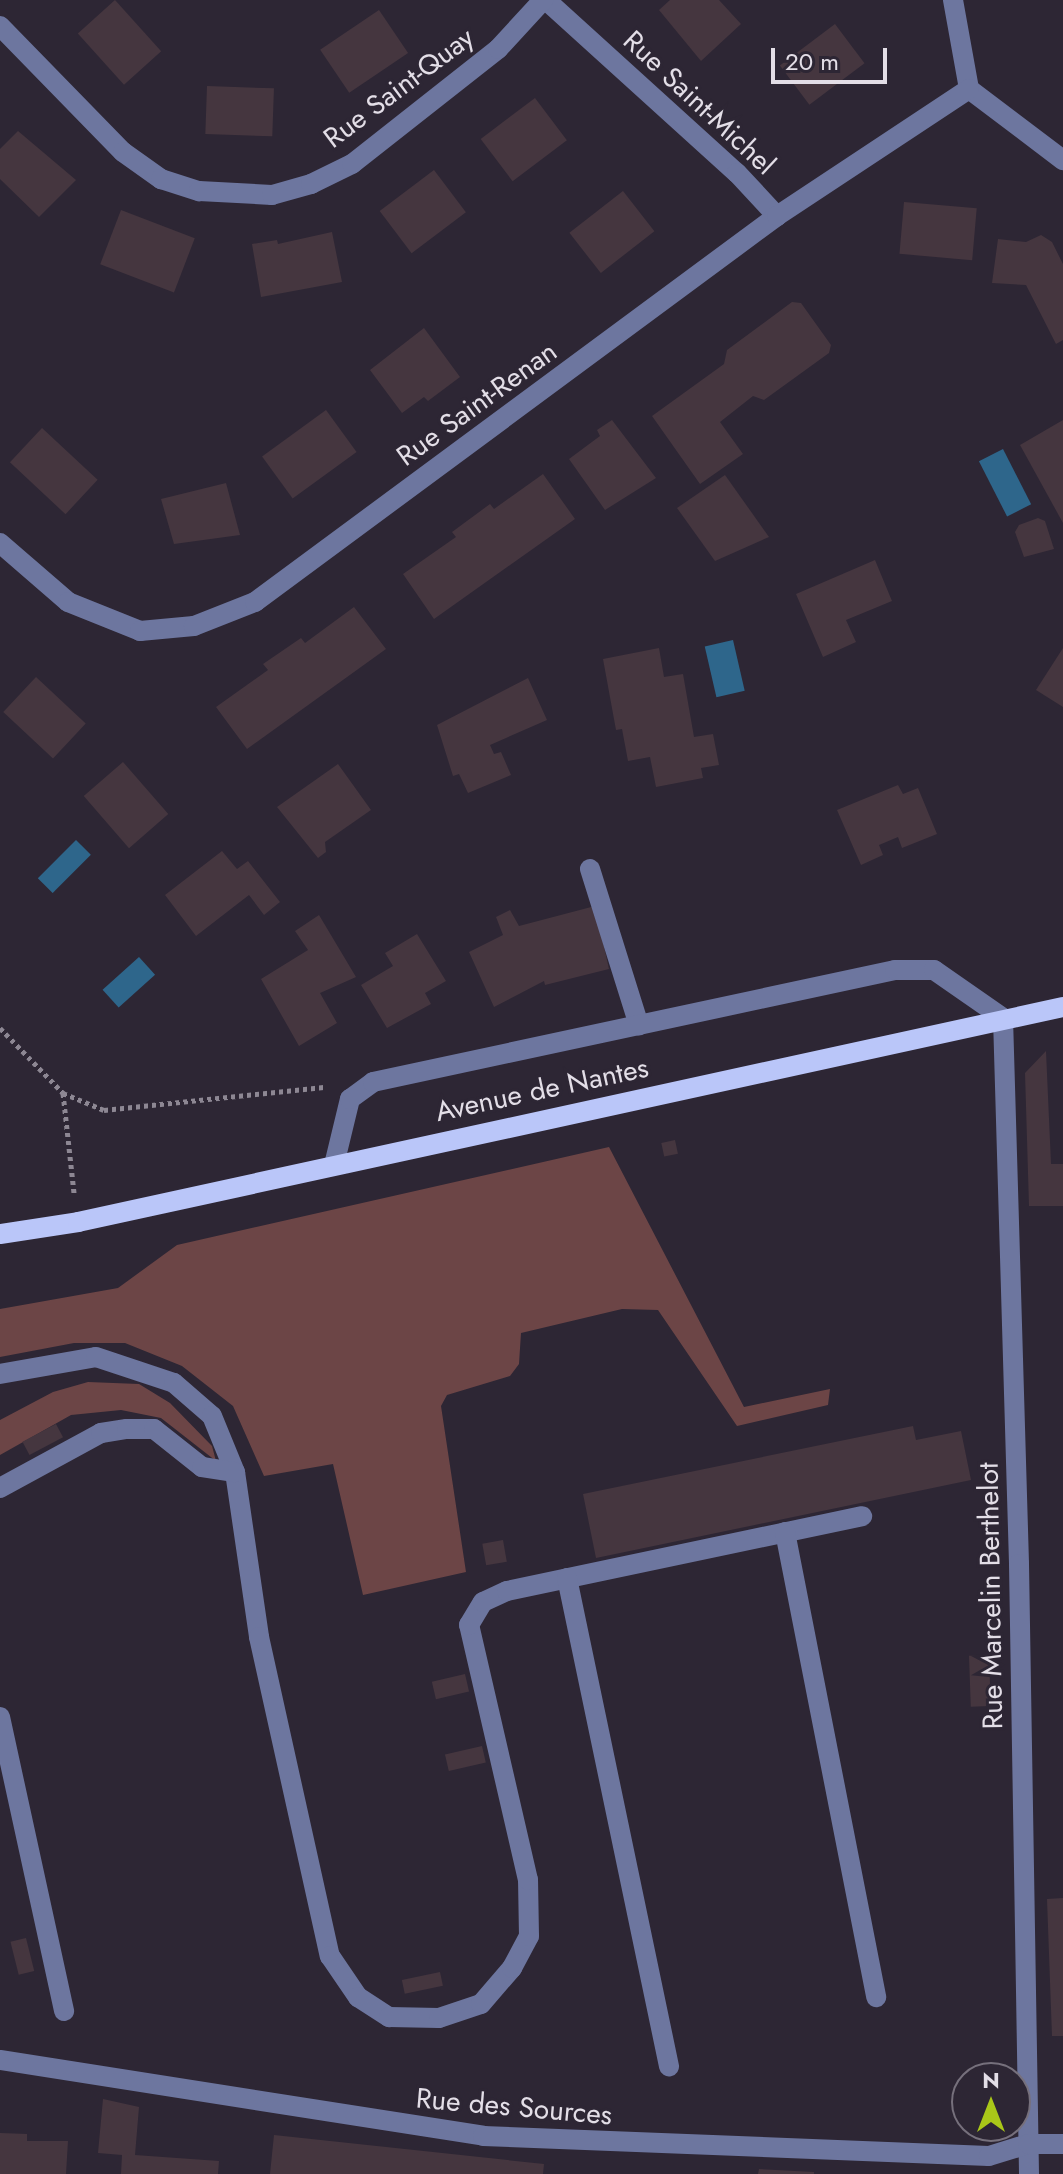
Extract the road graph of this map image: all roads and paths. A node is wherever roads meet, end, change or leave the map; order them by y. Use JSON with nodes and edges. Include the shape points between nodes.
{"nodes":[{"id":1,"x":545,"y":0,"type":"edge"},
{"id":2,"x":953,"y":0,"type":"edge"},
{"id":3,"x":0,"y":26,"type":"edge"},
{"id":4,"x":969,"y":89,"type":"junction"},
{"id":5,"x":1063,"y":160,"type":"edge"},
{"id":6,"x":777,"y":216,"type":"junction"},
{"id":7,"x":0,"y":543,"type":"edge"},
{"id":8,"x":590,"y":869,"type":"dead end"},
{"id":9,"x":1063,"y":1007,"type":"edge"},
{"id":10,"x":1003,"y":1018,"type":"junction"},
{"id":11,"x":639,"y":1025,"type":"junction"},
{"id":12,"x":0,"y":1028,"type":"edge"},
{"id":13,"x":373,"y":1082,"type":"junction"},
{"id":14,"x":63,"y":1093,"type":"junction"},
{"id":15,"x":334,"y":1165,"type":"junction"},
{"id":16,"x":78,"y":1222,"type":"junction"},
{"id":17,"x":34,"y":1229,"type":"junction"},
{"id":18,"x":0,"y":1234,"type":"edge"},
{"id":19,"x":0,"y":1242,"type":"edge"},
{"id":20,"x":0,"y":1374,"type":"edge"},
{"id":21,"x":235,"y":1472,"type":"junction"},
{"id":22,"x":0,"y":1488,"type":"edge"},
{"id":23,"x":862,"y":1516,"type":"dead end"},
{"id":24,"x":785,"y":1532,"type":"junction"},
{"id":25,"x":567,"y":1578,"type":"junction"},
{"id":26,"x":0,"y":1717,"type":"edge"},
{"id":27,"x":876,"y":1997,"type":"dead end"},
{"id":28,"x":64,"y":2011,"type":"dead end"},
{"id":29,"x":0,"y":2060,"type":"edge"},
{"id":30,"x":669,"y":2066,"type":"dead end"},
{"id":31,"x":1028,"y":2144,"type":"junction"},
{"id":32,"x":1063,"y":2144,"type":"edge"},
{"id":33,"x":1029,"y":2174,"type":"edge"}],
"edges":[{"from":1,"to":3,"type":"street","name":"Rue Saint-Quay","via":[[498,49],[352,164],[272,195],[199,191],[161,179],[123,152]]},
{"from":1,"to":6,"type":"street","name":"Rue Saint-Michel","via":[[737,173]]},
{"from":2,"to":4,"type":"street"},
{"from":4,"to":5,"type":"street"},
{"from":4,"to":6,"type":"street","name":"Rue Saint-Renan"},
{"from":6,"to":7,"type":"street","name":"Rue Saint-Renan","via":[[255,602],[225,615],[194,626],[140,631],[68,602]]},
{"from":8,"to":11,"type":"street"},
{"from":9,"to":10,"type":"main road","name":"Avenue de Nantes"},
{"from":10,"to":11,"type":"street","via":[[934,970],[895,970]]},
{"from":10,"to":15,"type":"main road","name":"Avenue de Nantes"},
{"from":10,"to":31,"type":"street","name":"Rue Marcelin Berthelot"},
{"from":11,"to":13,"type":"street"},
{"from":12,"to":14,"type":"path"},
{"from":13,"to":14,"type":"path","via":[[104,1110]]},
{"from":13,"to":15,"type":"street","via":[[350,1099]]},
{"from":14,"to":16,"type":"path"},
{"from":15,"to":16,"type":"main road","name":"Avenue de Nantes"},
{"from":16,"to":17,"type":"main road","name":"Avenue de Nantes"},
{"from":17,"to":18,"type":"main road","name":"Avenue de Nantes"},
{"from":17,"to":19,"type":"main road","name":"Avenue de Nantes"},
{"from":20,"to":21,"type":"street","via":[[96,1357],[132,1365],[174,1383],[212,1416]]},
{"from":21,"to":22,"type":"street","via":[[202,1467],[154,1429],[127,1429],[101,1433]]},
{"from":21,"to":25,"type":"street","via":[[259,1637],[330,1956],[358,1997],[389,2017],[439,2018],[481,2004],[512,1968],[529,1936],[528,1880],[469,1625],[483,1602]]},
{"from":23,"to":24,"type":"street"},
{"from":24,"to":25,"type":"street"},
{"from":24,"to":27,"type":"street"},
{"from":25,"to":30,"type":"street"},
{"from":26,"to":28,"type":"street"},
{"from":29,"to":31,"type":"street","name":"Rue des Sources","via":[[483,2136],[989,2156]]},
{"from":31,"to":32,"type":"street","name":"Rue des Sources"},
{"from":31,"to":33,"type":"street","name":"Rue Marcelin Berthelot"}]}
